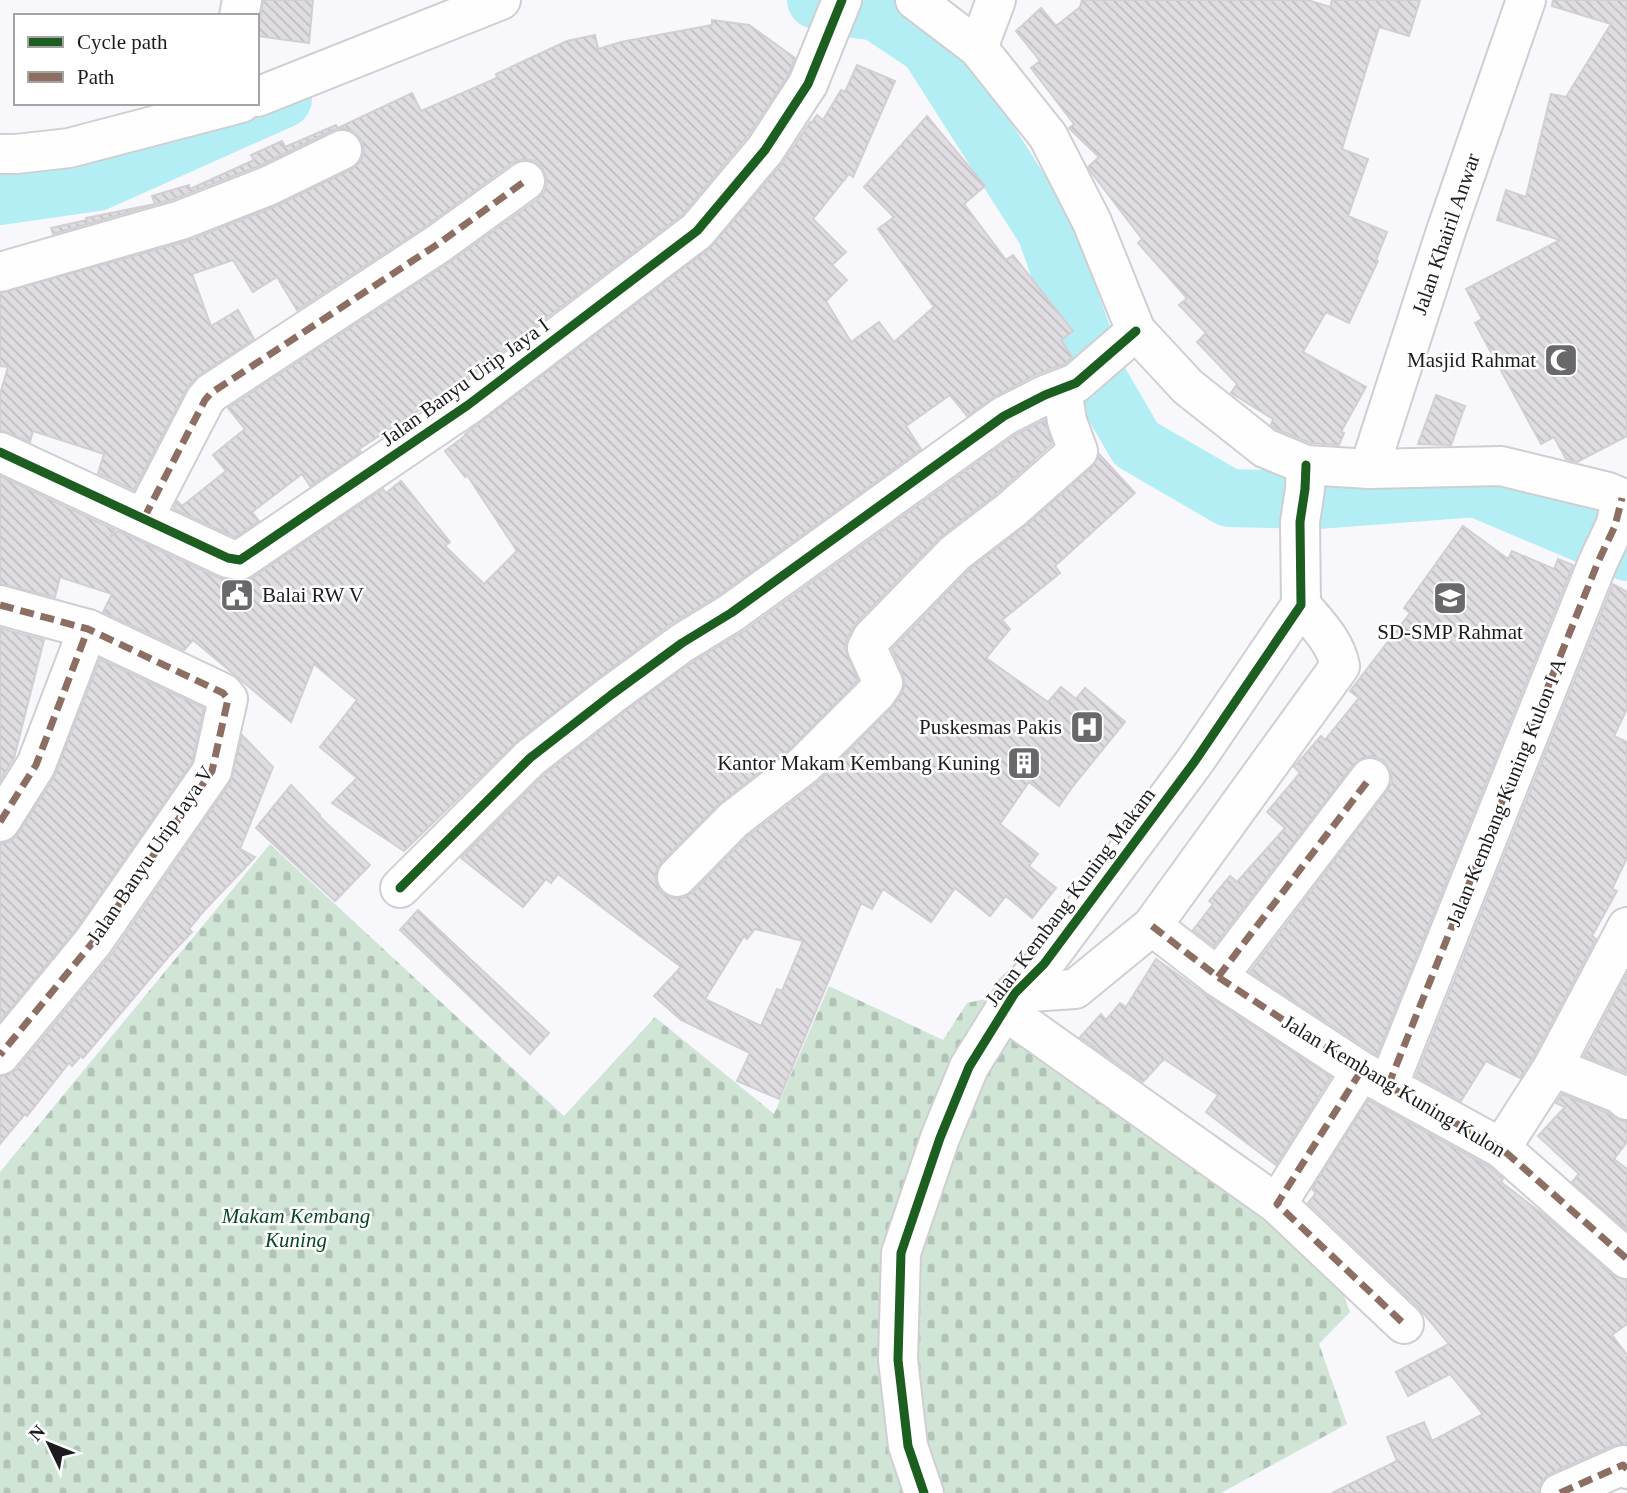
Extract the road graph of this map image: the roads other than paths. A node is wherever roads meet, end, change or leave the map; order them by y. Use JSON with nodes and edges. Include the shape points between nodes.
{"nodes":[{"id":1,"x":915,"y":0,"type":"edge"},
{"id":2,"x":996,"y":0,"type":"edge"},
{"id":3,"x":1526,"y":0,"type":"edge"},
{"id":4,"x":495,"y":1,"type":"edge"},
{"id":5,"x":837,"y":15,"type":"edge"},
{"id":6,"x":978,"y":48,"type":"junction"},
{"id":7,"x":259,"y":96,"type":"edge"},
{"id":8,"x":233,"y":105,"type":"edge"},
{"id":9,"x":342,"y":150,"type":"dead end"},
{"id":10,"x":0,"y":154,"type":"edge"},
{"id":11,"x":525,"y":181,"type":"dead end"},
{"id":12,"x":0,"y":272,"type":"edge"},
{"id":13,"x":1136,"y":331,"type":"junction"},
{"id":14,"x":1069,"y":386,"type":"junction"},
{"id":15,"x":0,"y":452,"type":"edge"},
{"id":16,"x":1369,"y":469,"type":"junction"},
{"id":17,"x":1304,"y":492,"type":"junction"},
{"id":18,"x":1621,"y":508,"type":"edge"},
{"id":19,"x":144,"y":518,"type":"junction"},
{"id":20,"x":0,"y":605,"type":"edge"},
{"id":21,"x":1301,"y":605,"type":"junction"},
{"id":22,"x":88,"y":629,"type":"junction"},
{"id":23,"x":1195,"y":761,"type":"junction"},
{"id":24,"x":1370,"y":778,"type":"dead end"},
{"id":25,"x":1245,"y":794,"type":"junction"},
{"id":26,"x":0,"y":822,"type":"edge"},
{"id":27,"x":677,"y":877,"type":"dead end"},
{"id":28,"x":400,"y":888,"type":"dead end"},
{"id":29,"x":1152,"y":926,"type":"junction"},
{"id":30,"x":1625,"y":940,"type":"edge"},
{"id":31,"x":1217,"y":977,"type":"junction"},
{"id":32,"x":1009,"y":1001,"type":"junction"},
{"id":33,"x":0,"y":1055,"type":"edge"},
{"id":34,"x":1553,"y":1067,"type":"junction"},
{"id":35,"x":1375,"y":1078,"type":"junction"},
{"id":36,"x":1627,"y":1100,"type":"edge"},
{"id":37,"x":1501,"y":1148,"type":"junction"},
{"id":38,"x":1277,"y":1204,"type":"junction"},
{"id":39,"x":1627,"y":1259,"type":"edge"},
{"id":40,"x":1404,"y":1324,"type":"dead end"},
{"id":41,"x":1627,"y":1469,"type":"edge"},
{"id":42,"x":924,"y":1493,"type":"edge"},
{"id":43,"x":1560,"y":1493,"type":"edge"}],
"edges":[{"from":1,"to":6,"type":"street"},
{"from":2,"to":6,"type":"street"},
{"from":3,"to":16,"type":"street","name":"Jalan Khairil Anwar"},
{"from":4,"to":7,"type":"street"},
{"from":5,"to":19,"type":"street","name":"Jalan Banyu Urip Jaya I","via":[[808,85],[765,150],[697,231],[468,405],[240,560]]},
{"from":6,"to":13,"type":"street","via":[[1048,136],[1092,222]]},
{"from":8,"to":10,"type":"street","via":[[69,148]]},
{"from":9,"to":12,"type":"street","via":[[268,186],[181,220]]},
{"from":11,"to":19,"type":"street","via":[[438,244],[211,393]]},
{"from":13,"to":14,"type":"street"},
{"from":13,"to":17,"type":"street","via":[[1188,387],[1265,448]]},
{"from":14,"to":27,"type":"street","via":[[1067,421],[1077,451],[956,553],[872,638],[867,648],[883,683],[877,692],[804,765],[733,820]]},
{"from":14,"to":28,"type":"street","via":[[1004,416],[611,695],[530,758]]},
{"from":15,"to":19,"type":"street","name":"Jalan Banyu Urip Jaya I"},
{"from":16,"to":17,"type":"street"},
{"from":16,"to":18,"type":"street","via":[[1501,466],[1608,492]]},
{"from":17,"to":21,"type":"street"},
{"from":18,"to":35,"type":"street","name":"Jalan Kembang Kuning Kulon I A"},
{"from":20,"to":22,"type":"street"},
{"from":21,"to":23,"type":"street","name":"Jalan Kembang Kuning Makam"},
{"from":21,"to":25,"type":"street","name":"Jalan Kembang Kuning Makam","via":[[1328,637],[1340,666]]},
{"from":22,"to":26,"type":"street","via":[[36,765]]},
{"from":22,"to":33,"type":"street","name":"Jalan Banyu Urip Jaya V","via":[[228,699],[212,771],[93,942]]},
{"from":23,"to":25,"type":"street"},
{"from":23,"to":32,"type":"street","name":"Jalan Kembang Kuning Makam","via":[[1044,964]]},
{"from":24,"to":31,"type":"street"},
{"from":25,"to":29,"type":"street","name":"Jalan Kembang Kuning Makam"},
{"from":29,"to":31,"type":"street","name":"Jalan Kembang Kuning Kulon"},
{"from":29,"to":32,"type":"street","name":"Jalan Kembang Kuning Makam","via":[[1075,989]]},
{"from":30,"to":34,"type":"street"},
{"from":31,"to":35,"type":"street","name":"Jalan Kembang Kuning Kulon"},
{"from":32,"to":38,"type":"street"},
{"from":32,"to":42,"type":"street","name":"Jalan Kembang Kuning Makam","via":[[969,1067],[901,1253],[898,1360],[908,1446]]},
{"from":34,"to":36,"type":"street"},
{"from":34,"to":37,"type":"street"},
{"from":35,"to":37,"type":"street","name":"Jalan Kembang Kuning Kulon"},
{"from":35,"to":38,"type":"street","name":"Jalan Kembang Kuning Kulon I A"},
{"from":37,"to":39,"type":"street","name":"Jalan Kembang Kuning Kulon"},
{"from":38,"to":40,"type":"street"},
{"from":41,"to":43,"type":"street","via":[[1623,1465]]}]}
